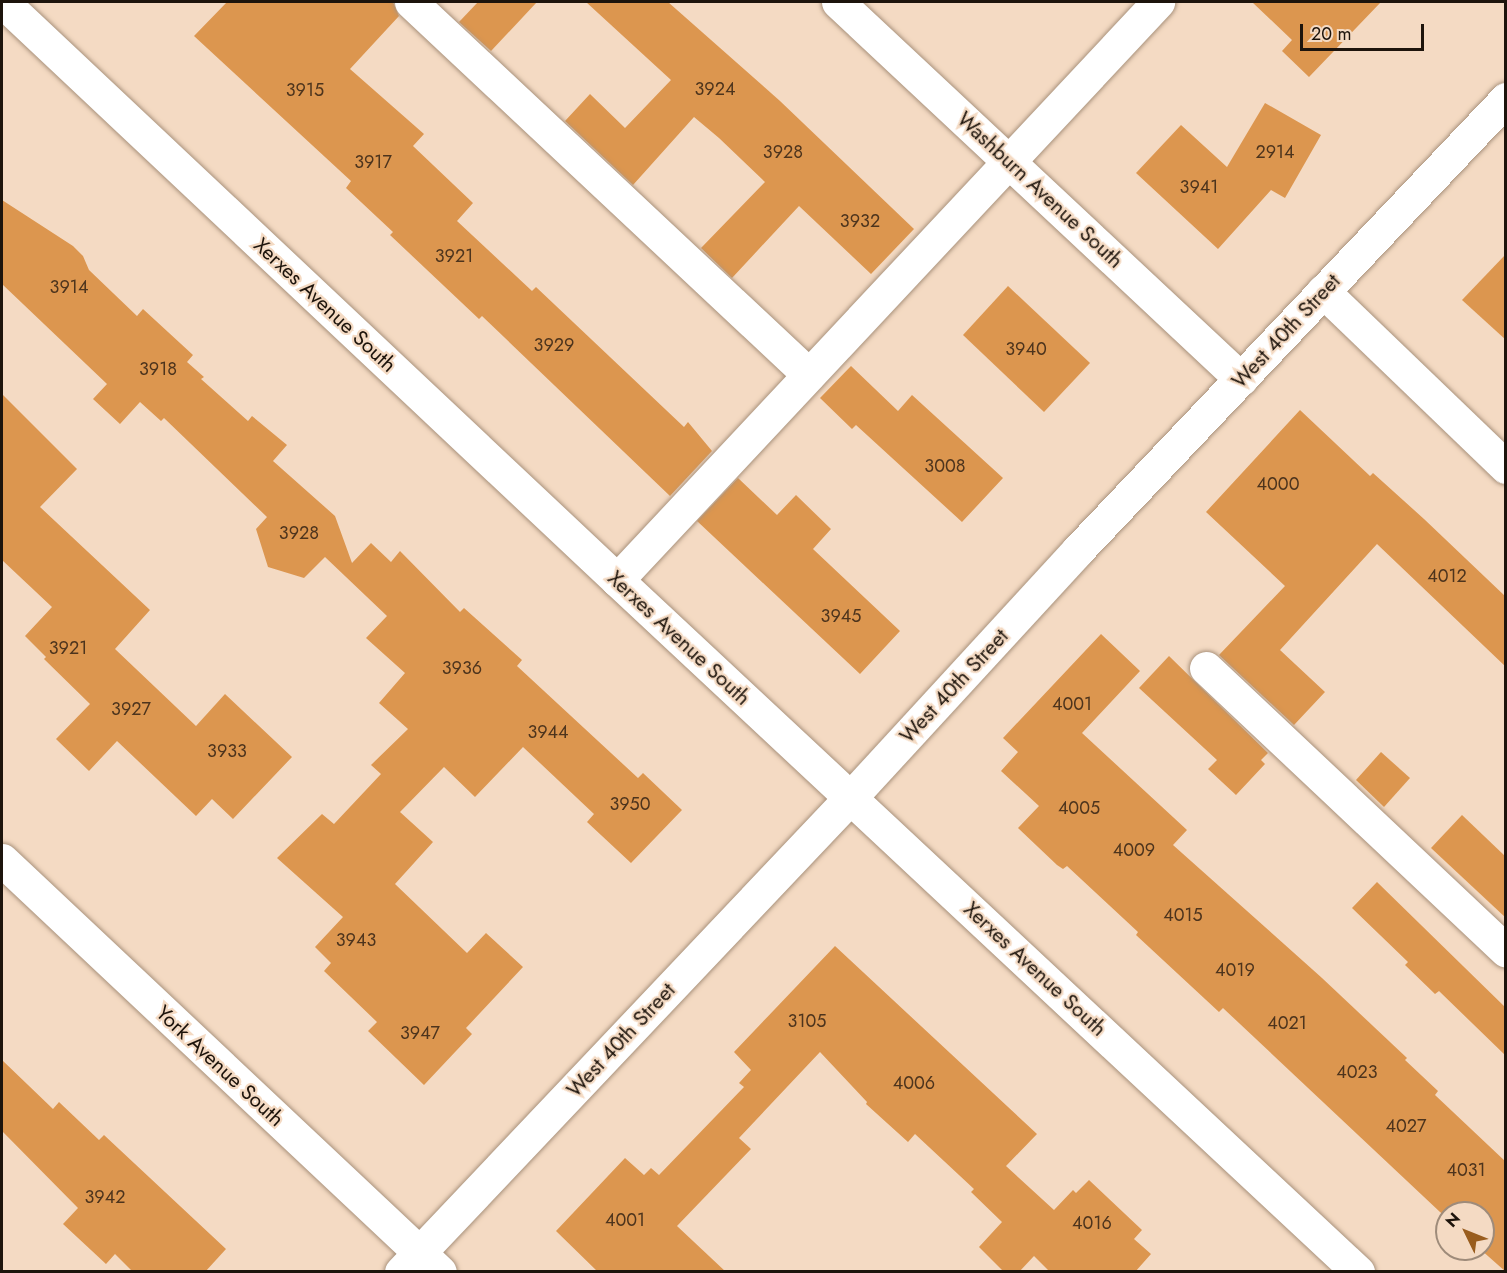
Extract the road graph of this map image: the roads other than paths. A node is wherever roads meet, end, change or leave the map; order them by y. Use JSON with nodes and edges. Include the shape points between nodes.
{"nodes":[{"id":1,"x":3,"y":2,"type":"edge"},
{"id":2,"x":411,"y":2,"type":"edge"},
{"id":3,"x":838,"y":2,"type":"edge"},
{"id":4,"x":1158,"y":2,"type":"edge"},
{"id":5,"x":1506,"y":99,"type":"edge"},
{"id":6,"x":1010,"y":161,"type":"junction"},
{"id":7,"x":1323,"y":291,"type":"junction"},
{"id":8,"x":809,"y":375,"type":"junction"},
{"id":9,"x":1241,"y":379,"type":"junction"},
{"id":10,"x":1506,"y":467,"type":"edge"},
{"id":11,"x":617,"y":580,"type":"junction"},
{"id":12,"x":1206,"y":668,"type":"dead end"},
{"id":13,"x":851,"y":797,"type":"junction"},
{"id":14,"x":2,"y":860,"type":"edge"},
{"id":15,"x":1506,"y":951,"type":"edge"},
{"id":16,"x":420,"y":1265,"type":"edge"},
{"id":17,"x":1358,"y":1272,"type":"edge"}],
"edges":[{"from":1,"to":11,"type":"street","name":"Xerxes Avenue South"},
{"from":2,"to":8,"type":"street"},
{"from":3,"to":6,"type":"street","name":"Washburn Avenue South"},
{"from":4,"to":6,"type":"street"},
{"from":5,"to":7,"type":"street","name":"West 40th Street"},
{"from":6,"to":8,"type":"street"},
{"from":6,"to":9,"type":"street","name":"Washburn Avenue South"},
{"from":7,"to":9,"type":"street","name":"West 40th Street"},
{"from":7,"to":10,"type":"street"},
{"from":8,"to":11,"type":"street"},
{"from":9,"to":13,"type":"street","name":"West 40th Street"},
{"from":11,"to":13,"type":"street","name":"Xerxes Avenue South"},
{"from":12,"to":15,"type":"street"},
{"from":13,"to":16,"type":"street","name":"West 40th Street"},
{"from":13,"to":17,"type":"street","name":"Xerxes Avenue South"},
{"from":14,"to":16,"type":"street","name":"York Avenue South"}]}
